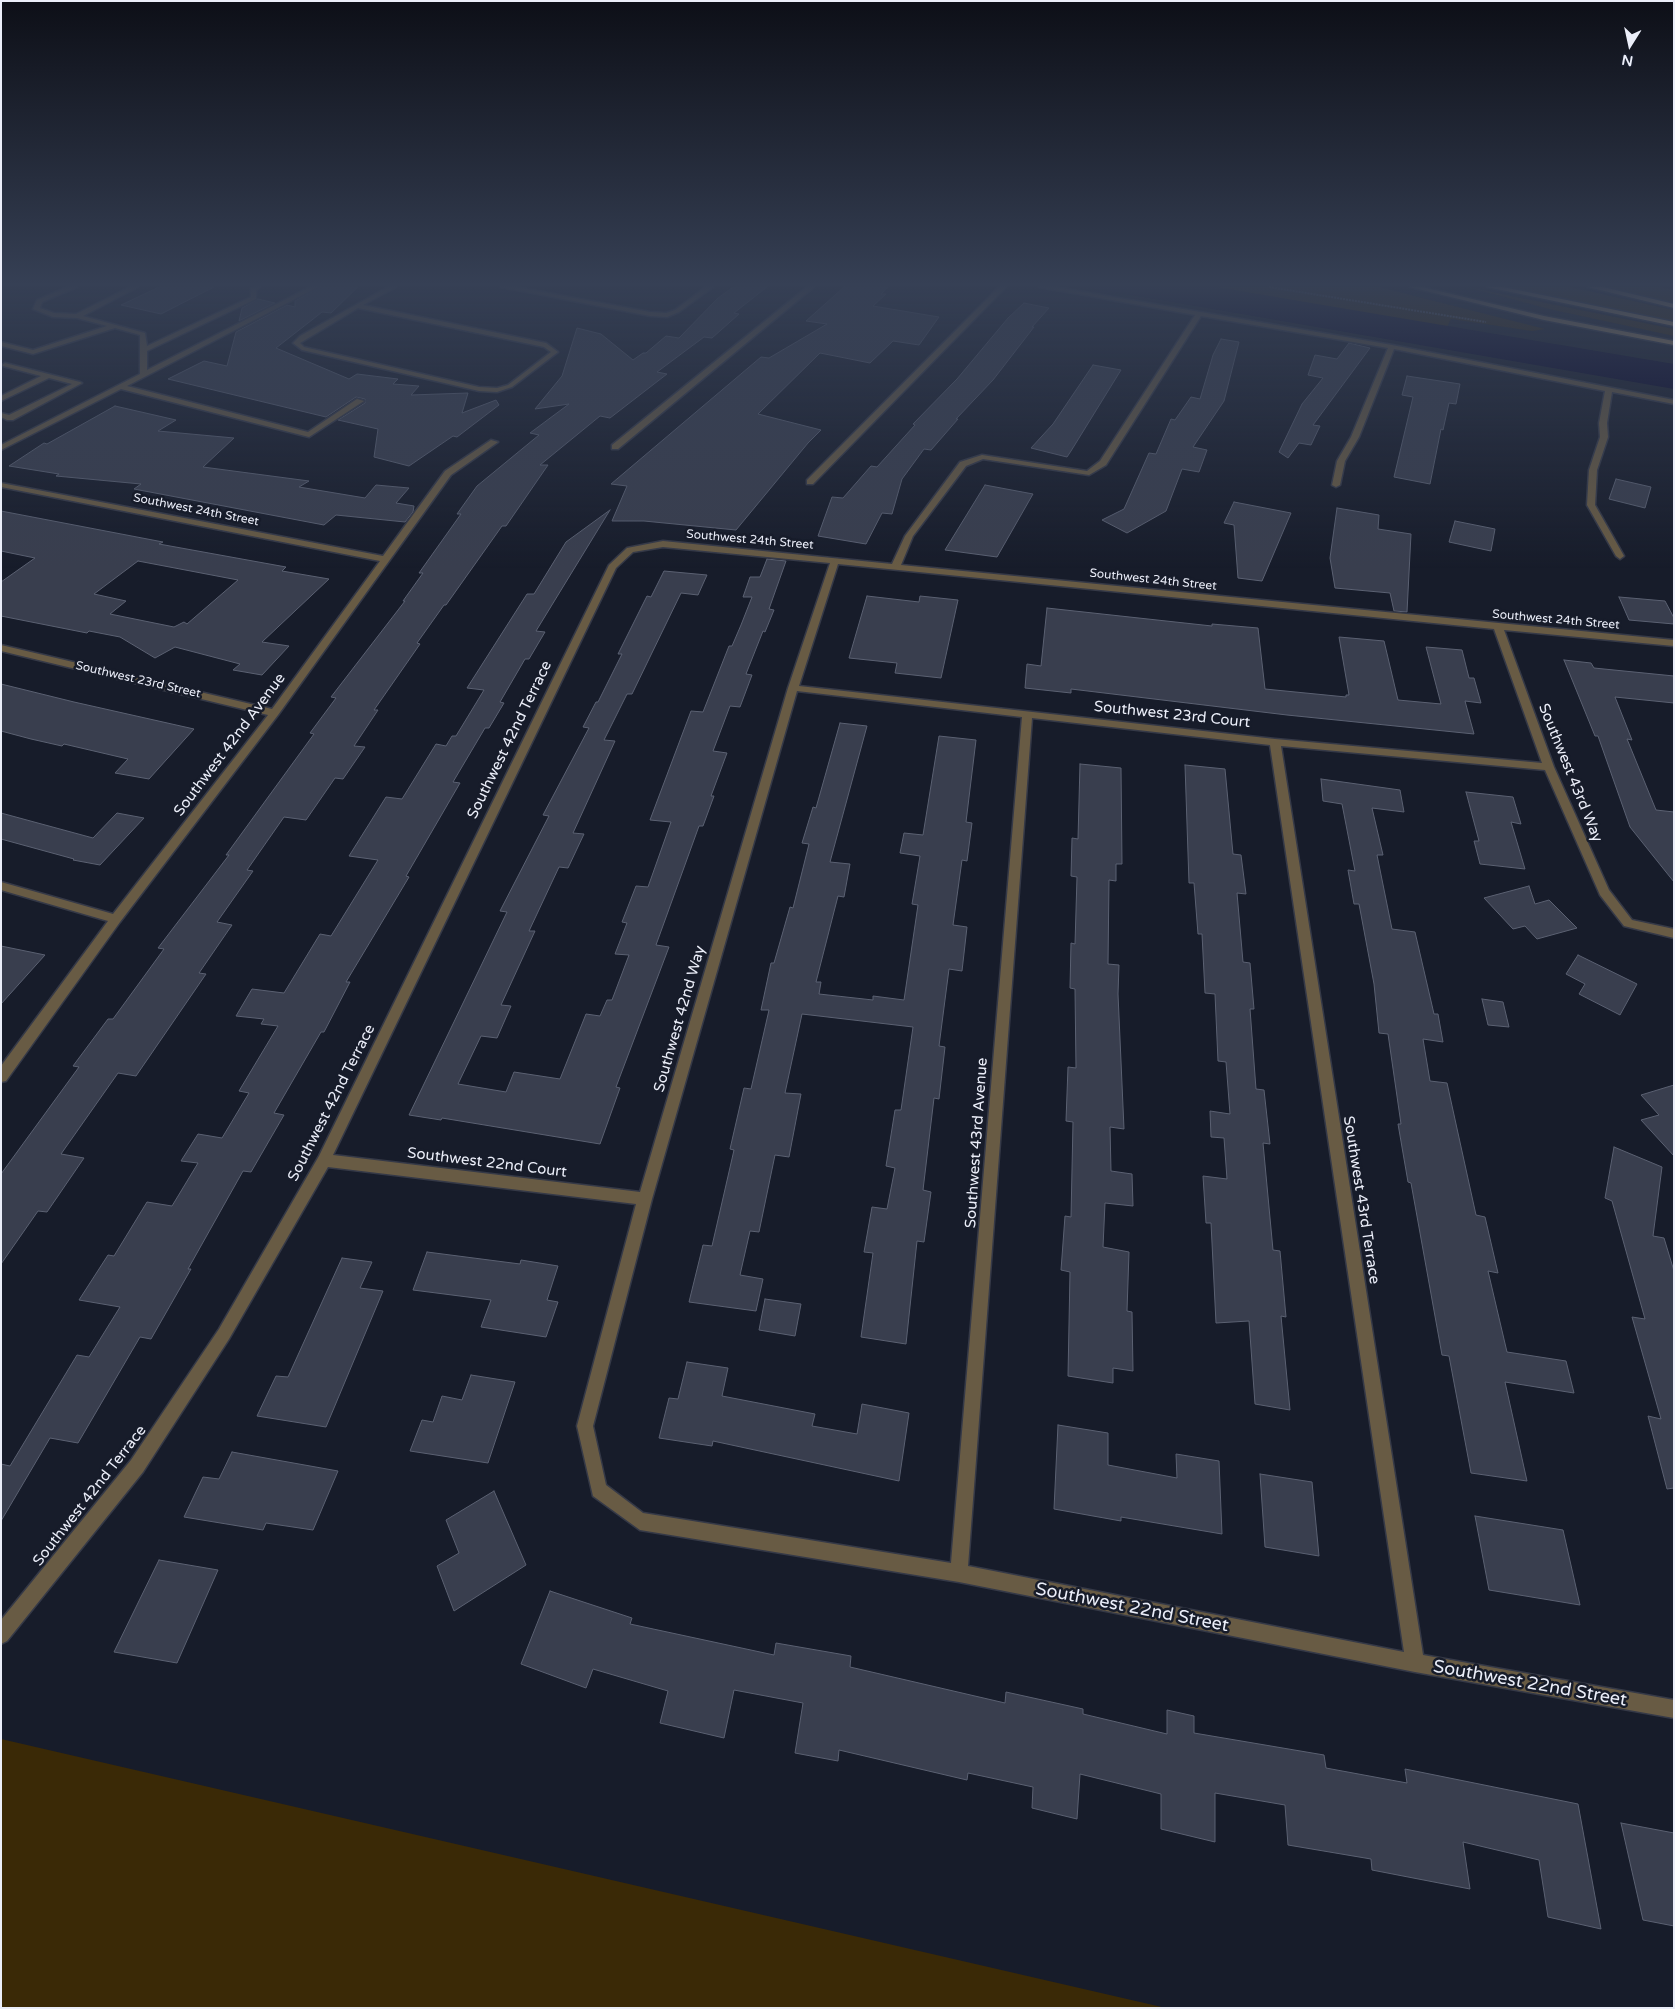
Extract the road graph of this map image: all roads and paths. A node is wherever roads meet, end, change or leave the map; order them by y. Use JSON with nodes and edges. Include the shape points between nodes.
{"nodes":[{"id":1,"x":37,"y":381,"type":"edge"},
{"id":2,"x":65,"y":381,"type":"edge"},
{"id":3,"x":133,"y":381,"type":"edge"},
{"id":4,"x":440,"y":381,"type":"edge"},
{"id":5,"x":517,"y":381,"type":"edge"},
{"id":6,"x":696,"y":381,"type":"edge"},
{"id":7,"x":910,"y":381,"type":"edge"},
{"id":8,"x":1156,"y":381,"type":"edge"},
{"id":9,"x":1378,"y":381,"type":"edge"},
{"id":10,"x":1566,"y":381,"type":"edge"},
{"id":11,"x":122,"y":387,"type":"junction"},
{"id":12,"x":1609,"y":389,"type":"junction"},
{"id":13,"x":1,"y":398,"type":"edge"},
{"id":14,"x":360,"y":401,"type":"dead end"},
{"id":15,"x":1674,"y":402,"type":"edge"},
{"id":16,"x":1,"y":415,"type":"edge"},
{"id":17,"x":494,"y":442,"type":"dead end"},
{"id":18,"x":615,"y":447,"type":"dead end"},
{"id":19,"x":1,"y":448,"type":"edge"},
{"id":20,"x":810,"y":482,"type":"dead end"},
{"id":21,"x":1,"y":485,"type":"edge"},
{"id":22,"x":1336,"y":485,"type":"dead end"},
{"id":23,"x":630,"y":550,"type":"joint"},
{"id":24,"x":1620,"y":556,"type":"dead end"},
{"id":25,"x":385,"y":559,"type":"junction"},
{"id":26,"x":835,"y":560,"type":"junction"},
{"id":27,"x":896,"y":566,"type":"junction"},
{"id":28,"x":1498,"y":627,"type":"junction"},
{"id":29,"x":1674,"y":642,"type":"edge"},
{"id":30,"x":1,"y":648,"type":"edge"},
{"id":31,"x":793,"y":688,"type":"junction"},
{"id":32,"x":274,"y":713,"type":"junction"},
{"id":33,"x":1027,"y":714,"type":"junction"},
{"id":34,"x":1275,"y":742,"type":"junction"},
{"id":35,"x":1549,"y":767,"type":"junction"},
{"id":36,"x":1,"y":886,"type":"edge"},
{"id":37,"x":116,"y":919,"type":"junction"},
{"id":38,"x":1674,"y":934,"type":"edge"},
{"id":39,"x":1,"y":1077,"type":"edge"},
{"id":40,"x":324,"y":1160,"type":"junction"},
{"id":41,"x":645,"y":1199,"type":"junction"},
{"id":42,"x":599,"y":1490,"type":"joint"},
{"id":43,"x":959,"y":1574,"type":"junction"},
{"id":44,"x":1,"y":1635,"type":"edge"},
{"id":45,"x":1415,"y":1663,"type":"junction"},
{"id":46,"x":1674,"y":1710,"type":"edge"}],
"edges":[{"from":1,"to":13,"type":"street"},
{"from":2,"to":16,"type":"street","via":[[78,384],[10,418]]},
{"from":3,"to":11,"type":"street"},
{"from":4,"to":5,"type":"street","via":[[479,390],[497,390]]},
{"from":6,"to":18,"type":"street"},
{"from":7,"to":20,"type":"street"},
{"from":8,"to":27,"type":"street","via":[[1103,463],[1089,473],[982,456],[963,464],[909,536]]},
{"from":9,"to":22,"type":"street","via":[[1341,461]]},
{"from":10,"to":12,"type":"street"},
{"from":11,"to":14,"type":"street","via":[[309,435]]},
{"from":11,"to":19,"type":"street"},
{"from":12,"to":15,"type":"street"},
{"from":12,"to":24,"type":"street","via":[[1604,437],[1593,470],[1591,505]]},
{"from":17,"to":25,"type":"street","name":"Southwest 42nd Avenue","via":[[448,473]]},
{"from":21,"to":25,"type":"street","name":"Southwest 24th Street"},
{"from":23,"to":26,"type":"street","name":"Southwest 24th Street","via":[[663,544]]},
{"from":23,"to":40,"type":"street","name":"Southwest 42nd Terrace","via":[[612,567]]},
{"from":25,"to":32,"type":"street","name":"Southwest 42nd Avenue"},
{"from":26,"to":27,"type":"street","name":"Southwest 24th Street"},
{"from":26,"to":31,"type":"street","name":"Southwest 42nd Way"},
{"from":27,"to":28,"type":"street","name":"Southwest 24th Street"},
{"from":28,"to":29,"type":"street","name":"Southwest 24th Street"},
{"from":28,"to":35,"type":"street","name":"Southwest 43rd Way"},
{"from":30,"to":32,"type":"street","name":"Southwest 23rd Street"},
{"from":31,"to":33,"type":"street","name":"Southwest 23rd Court"},
{"from":31,"to":41,"type":"street","name":"Southwest 42nd Way"},
{"from":32,"to":37,"type":"street","name":"Southwest 42nd Avenue"},
{"from":33,"to":34,"type":"street","name":"Southwest 23rd Court"},
{"from":33,"to":43,"type":"street","name":"Southwest 43rd Avenue"},
{"from":34,"to":35,"type":"street","name":"Southwest 23rd Court"},
{"from":34,"to":45,"type":"street","name":"Southwest 43rd Terrace"},
{"from":35,"to":38,"type":"street","name":"Southwest 43rd Way","via":[[1604,892],[1628,924]]},
{"from":36,"to":37,"type":"street"},
{"from":37,"to":39,"type":"street","name":"Southwest 42nd Avenue"},
{"from":40,"to":41,"type":"street","name":"Southwest 22nd Court"},
{"from":40,"to":44,"type":"street","name":"Southwest 42nd Terrace","via":[[224,1334],[138,1466]]},
{"from":41,"to":42,"type":"street","name":"Southwest 42nd Way","via":[[585,1426]]},
{"from":42,"to":43,"type":"street","name":"Southwest 22nd Street","via":[[640,1520]]},
{"from":43,"to":45,"type":"street","name":"Southwest 22nd Street"},
{"from":45,"to":46,"type":"street","name":"Southwest 22nd Street"}]}
